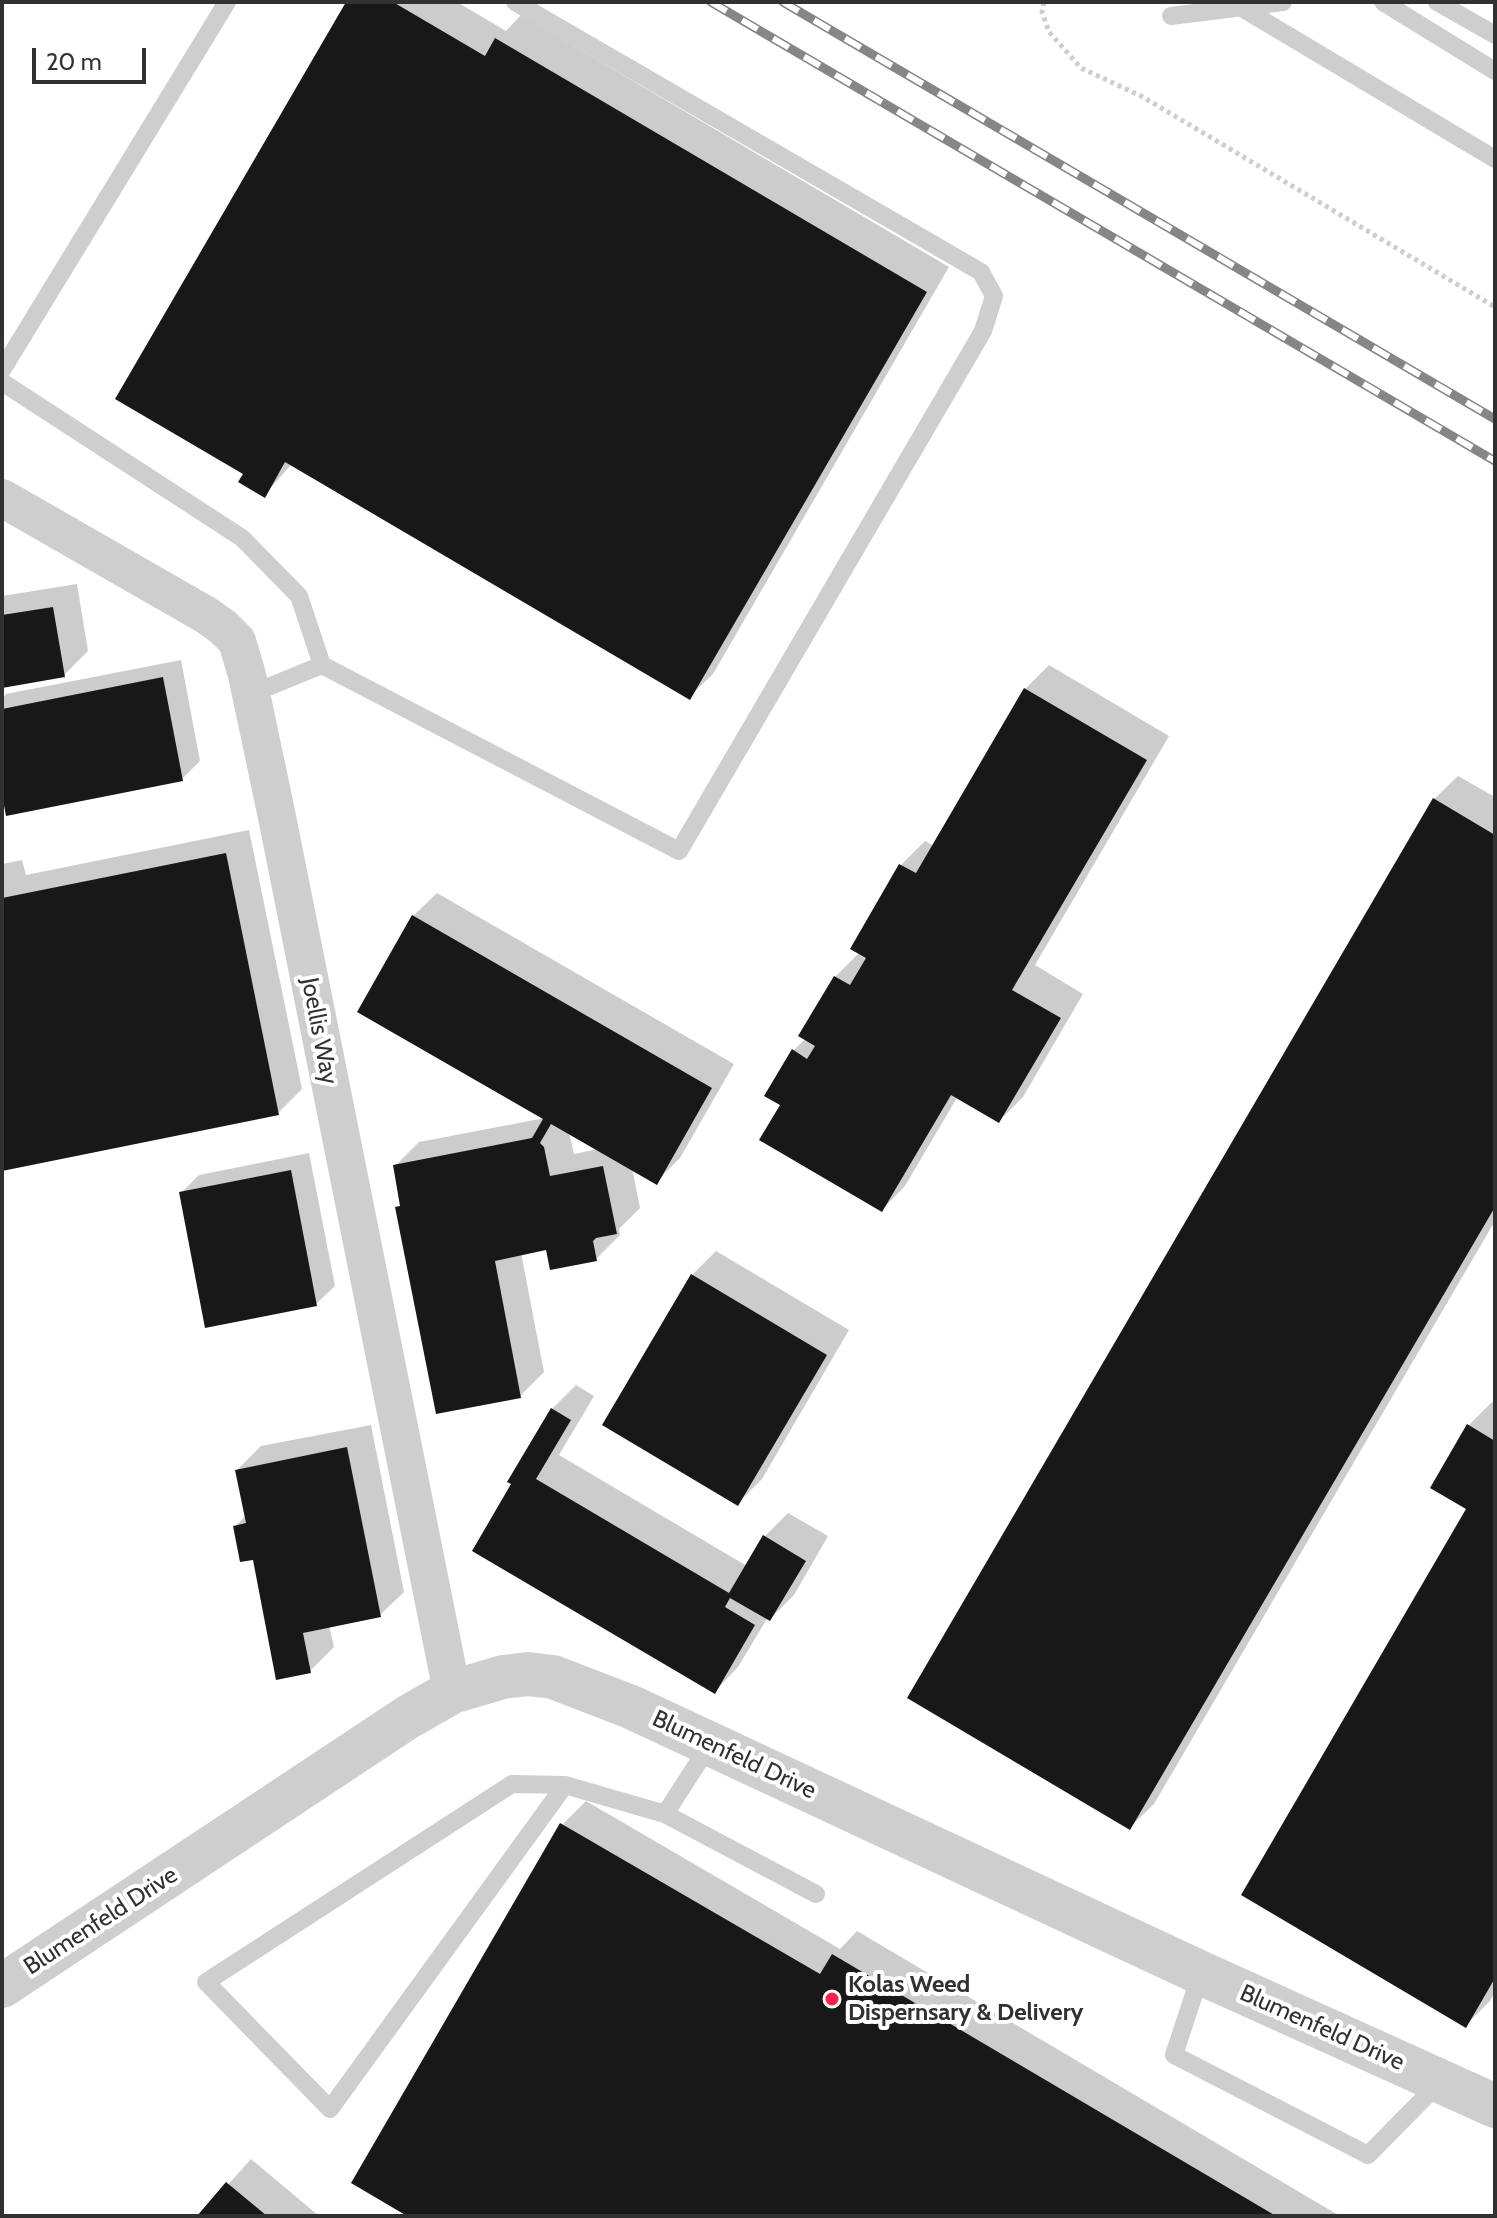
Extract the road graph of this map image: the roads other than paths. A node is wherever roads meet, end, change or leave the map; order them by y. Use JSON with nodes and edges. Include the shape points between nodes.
{"nodes":[{"id":1,"x":227,"y":2,"type":"edge"},
{"id":2,"x":515,"y":2,"type":"edge"},
{"id":3,"x":1283,"y":2,"type":"edge"},
{"id":4,"x":1383,"y":2,"type":"edge"},
{"id":5,"x":1437,"y":2,"type":"edge"},
{"id":6,"x":1242,"y":8,"type":"junction"},
{"id":7,"x":1171,"y":16,"type":"dead end"},
{"id":8,"x":1495,"y":35,"type":"edge"},
{"id":9,"x":1495,"y":71,"type":"edge"},
{"id":10,"x":1495,"y":159,"type":"edge"},
{"id":11,"x":2,"y":370,"type":"edge"},
{"id":12,"x":2,"y":382,"type":"edge"},
{"id":13,"x":2,"y":498,"type":"edge"},
{"id":14,"x":322,"y":665,"type":"junction"},
{"id":15,"x":251,"y":694,"type":"junction"},
{"id":16,"x":452,"y":1692,"type":"junction"},
{"id":17,"x":710,"y":1744,"type":"junction"},
{"id":18,"x":565,"y":1785,"type":"junction"},
{"id":19,"x":665,"y":1814,"type":"junction"},
{"id":20,"x":816,"y":1894,"type":"dead end"},
{"id":21,"x":1201,"y":1973,"type":"junction"},
{"id":22,"x":2,"y":1986,"type":"edge"},
{"id":23,"x":1441,"y":2081,"type":"junction"},
{"id":24,"x":1495,"y":2106,"type":"edge"}],
"edges":[{"from":1,"to":11,"type":"lane"},
{"from":2,"to":14,"type":"lane","via":[[981,272],[994,296],[983,331],[679,851]]},
{"from":3,"to":6,"type":"lane"},
{"from":4,"to":9,"type":"lane"},
{"from":5,"to":8,"type":"lane"},
{"from":6,"to":7,"type":"lane"},
{"from":6,"to":10,"type":"lane"},
{"from":12,"to":14,"type":"lane","via":[[242,538],[299,596]]},
{"from":13,"to":15,"type":"street","name":"Joellis Way","via":[[223,627],[237,641]]},
{"from":14,"to":15,"type":"lane"},
{"from":15,"to":16,"type":"street","name":"Joellis Way"},
{"from":16,"to":17,"type":"street","name":"Blumenfeld Drive","via":[[503,1677],[553,1677]]},
{"from":16,"to":22,"type":"street","name":"Blumenfeld Drive"},
{"from":17,"to":19,"type":"lane"},
{"from":17,"to":21,"type":"street","name":"Blumenfeld Drive"},
{"from":18,"to":18,"type":"lane","via":[[330,2109],[206,1982],[512,1784]]},
{"from":18,"to":19,"type":"lane"},
{"from":19,"to":20,"type":"lane"},
{"from":21,"to":23,"type":"street","name":"Blumenfeld Drive"},
{"from":21,"to":23,"type":"lane","via":[[1174,2055],[1368,2155]]},
{"from":23,"to":24,"type":"street","name":"Blumenfeld Drive"}]}
